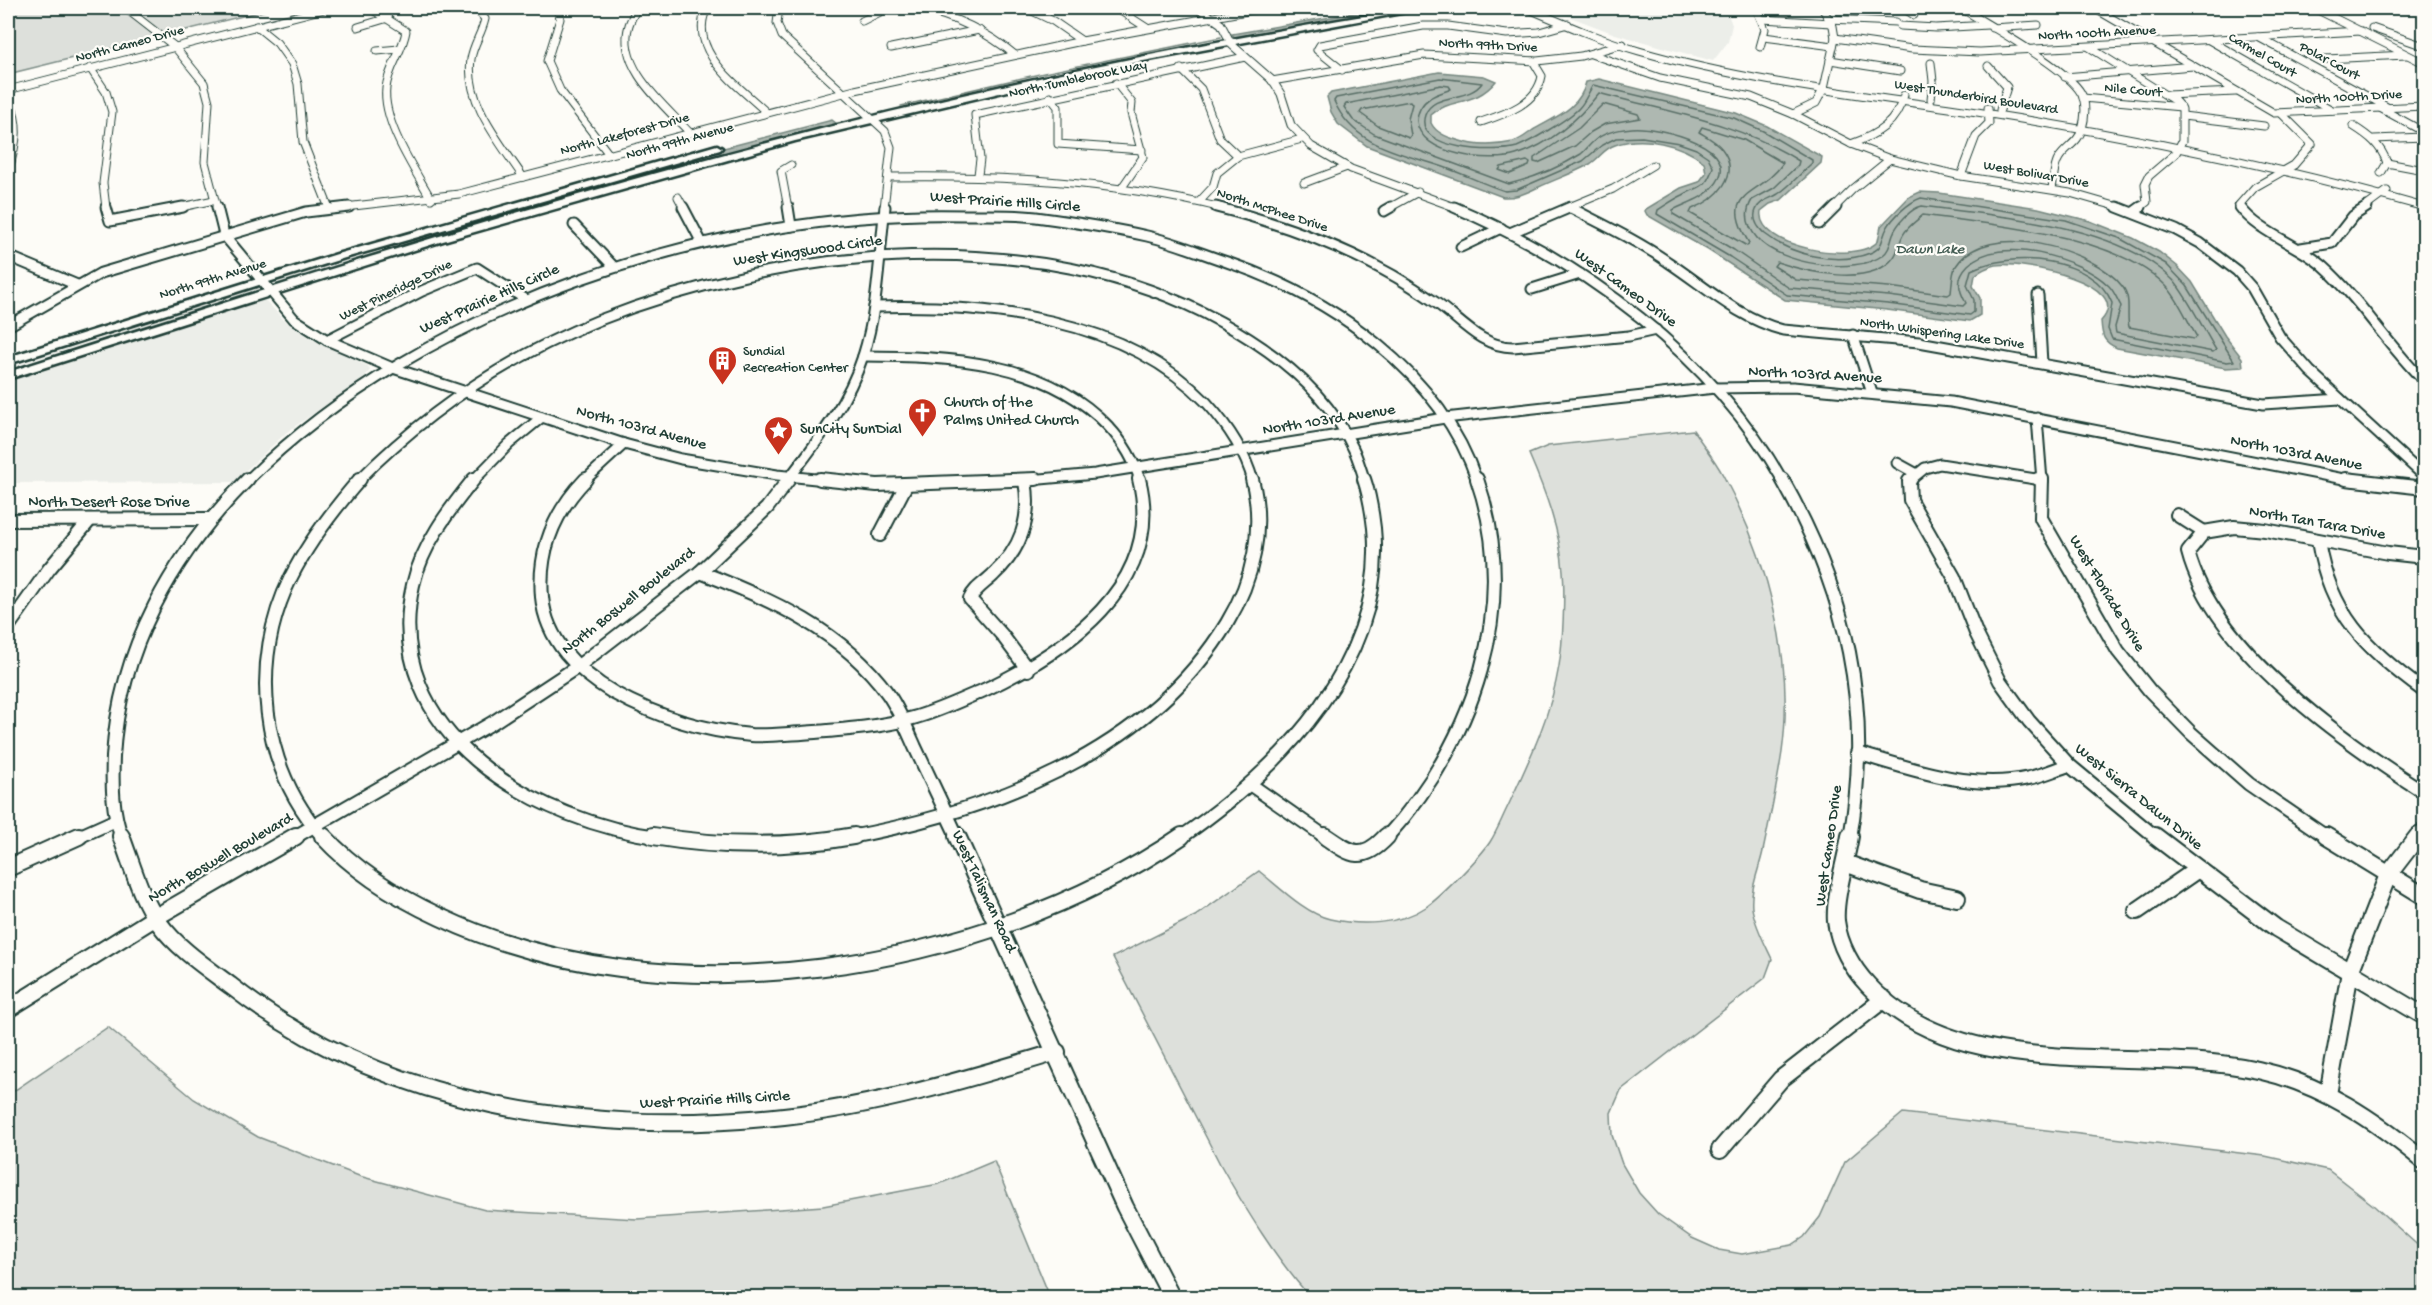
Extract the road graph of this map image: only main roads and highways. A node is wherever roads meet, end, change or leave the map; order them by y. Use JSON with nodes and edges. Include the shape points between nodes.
{"nodes":[{"id":1,"x":1374,"y":8,"type":"edge"},
{"id":2,"x":1424,"y":8,"type":"edge"},
{"id":3,"x":1228,"y":37,"type":"junction"},
{"id":4,"x":1028,"y":72,"type":"dead end"},
{"id":5,"x":1017,"y":75,"type":"dead end"},
{"id":6,"x":986,"y":82,"type":"dead end"},
{"id":7,"x":919,"y":97,"type":"dead end"},
{"id":8,"x":266,"y":286,"type":"junction"},
{"id":9,"x":12,"y":360,"type":"edge"},
{"id":10,"x":23,"y":371,"type":"junction"},
{"id":11,"x":8,"y":376,"type":"edge"}],
"edges":[{"from":1,"to":3,"type":"main road","name":"North 99th Avenue"},
{"from":2,"to":3,"type":"main road","name":"North 99th Avenue"},
{"from":3,"to":4,"type":"main road","name":"North 99th Avenue"},
{"from":3,"to":8,"type":"main road","name":"North 99th Avenue","via":[[873,118]]},
{"from":5,"to":6,"type":"main road"},
{"from":7,"to":8,"type":"main road","name":"North 99th Avenue","via":[[618,175]]},
{"from":8,"to":9,"type":"main road","name":"North 99th Avenue"},
{"from":8,"to":10,"type":"main road","name":"North 99th Avenue"},
{"from":9,"to":10,"type":"main road"},
{"from":10,"to":11,"type":"main road","name":"North 99th Avenue"}]}
